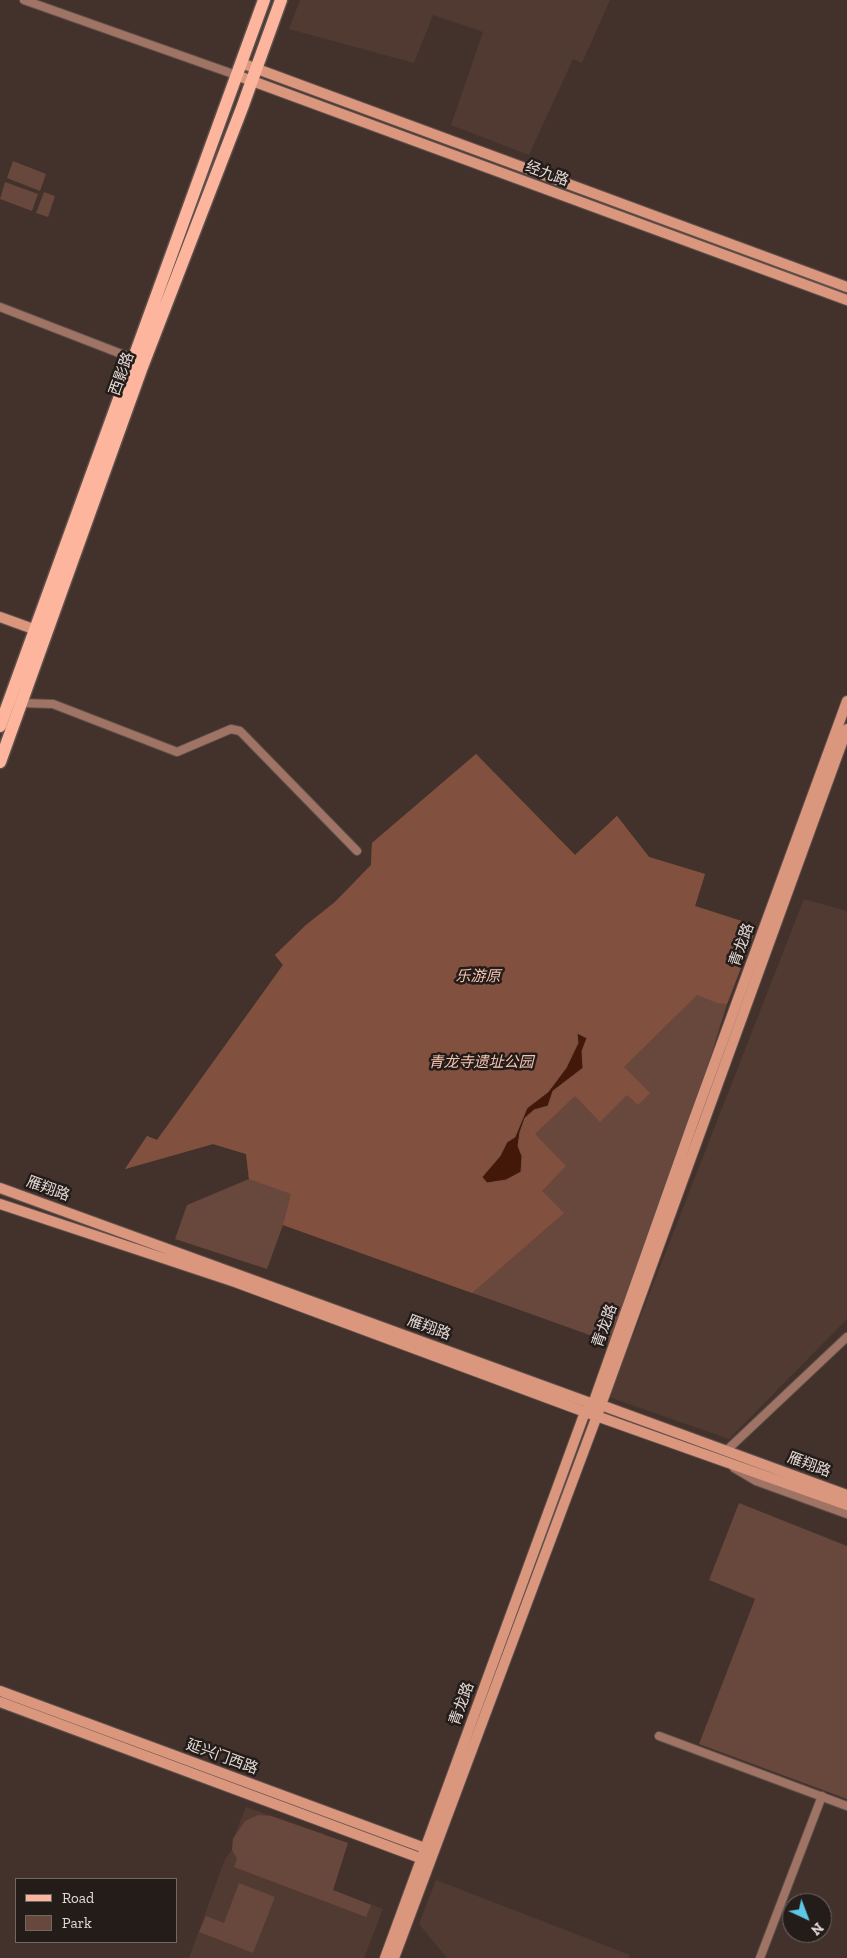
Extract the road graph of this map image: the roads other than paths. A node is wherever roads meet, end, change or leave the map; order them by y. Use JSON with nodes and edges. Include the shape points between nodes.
{"nodes":[{"id":1,"x":24,"y":0,"type":"edge"},
{"id":2,"x":264,"y":0,"type":"edge"},
{"id":3,"x":281,"y":0,"type":"edge"},
{"id":4,"x":239,"y":69,"type":"junction"},
{"id":5,"x":254,"y":75,"type":"junction"},
{"id":6,"x":847,"y":287,"type":"edge"},
{"id":7,"x":847,"y":300,"type":"edge"},
{"id":8,"x":0,"y":307,"type":"edge"},
{"id":9,"x":139,"y":361,"type":"junction"},
{"id":10,"x":0,"y":617,"type":"edge"},
{"id":11,"x":36,"y":630,"type":"junction"},
{"id":12,"x":847,"y":701,"type":"edge"},
{"id":13,"x":21,"y":703,"type":"junction"},
{"id":14,"x":0,"y":726,"type":"edge"},
{"id":15,"x":847,"y":729,"type":"edge"},
{"id":16,"x":0,"y":762,"type":"edge"},
{"id":17,"x":357,"y":851,"type":"dead end"},
{"id":18,"x":0,"y":1188,"type":"edge"},
{"id":19,"x":0,"y":1204,"type":"edge"},
{"id":20,"x":847,"y":1337,"type":"edge"},
{"id":21,"x":594,"y":1409,"type":"junction"},
{"id":22,"x":724,"y":1456,"type":"junction"},
{"id":23,"x":847,"y":1495,"type":"edge"},
{"id":24,"x":847,"y":1504,"type":"edge"},
{"id":25,"x":847,"y":1514,"type":"edge"},
{"id":26,"x":0,"y":1691,"type":"edge"},
{"id":27,"x":0,"y":1702,"type":"edge"},
{"id":28,"x":659,"y":1736,"type":"dead end"},
{"id":29,"x":822,"y":1796,"type":"junction"},
{"id":30,"x":847,"y":1806,"type":"edge"},
{"id":31,"x":427,"y":1855,"type":"junction"},
{"id":32,"x":385,"y":1958,"type":"edge"},
{"id":33,"x":394,"y":1958,"type":"edge"},
{"id":34,"x":760,"y":1958,"type":"edge"}],
"edges":[{"from":1,"to":4,"type":"street"},
{"from":2,"to":4,"type":"main road","name":"西影路"},
{"from":3,"to":5,"type":"main road","name":"西影路"},
{"from":4,"to":5,"type":"street","name":"经九路"},
{"from":4,"to":9,"type":"main road","name":"西影路"},
{"from":5,"to":6,"type":"street","name":"经九路"},
{"from":5,"to":7,"type":"street","name":"经九路"},
{"from":5,"to":9,"type":"main road","name":"西影路"},
{"from":8,"to":9,"type":"street"},
{"from":9,"to":11,"type":"main road","name":"西影路"},
{"from":9,"to":13,"type":"main road","name":"西影路"},
{"from":10,"to":11,"type":"street"},
{"from":11,"to":14,"type":"main road","name":"西影路"},
{"from":12,"to":21,"type":"street","name":"青龙路","via":[[693,1122]]},
{"from":13,"to":16,"type":"main road","name":"西影路"},
{"from":13,"to":17,"type":"street","via":[[53,704],[177,752],[231,729],[240,730]]},
{"from":15,"to":21,"type":"street","name":"青龙路"},
{"from":18,"to":21,"type":"street","name":"雁翔路"},
{"from":19,"to":21,"type":"street","name":"雁翔路","via":[[235,1282]]},
{"from":20,"to":22,"type":"street"},
{"from":21,"to":22,"type":"street","name":"雁翔路"},
{"from":21,"to":31,"type":"street","name":"青龙路"},
{"from":22,"to":23,"type":"street","name":"雁翔路"},
{"from":22,"to":24,"type":"street","name":"雁翔路"},
{"from":22,"to":25,"type":"street","via":[[756,1482]]},
{"from":26,"to":31,"type":"street","name":"延兴门西路"},
{"from":27,"to":31,"type":"street","name":"延兴门西路"},
{"from":28,"to":29,"type":"street"},
{"from":29,"to":30,"type":"street"},
{"from":29,"to":34,"type":"street"},
{"from":31,"to":32,"type":"street","name":"青龙路"},
{"from":31,"to":33,"type":"street","name":"青龙路"}]}
